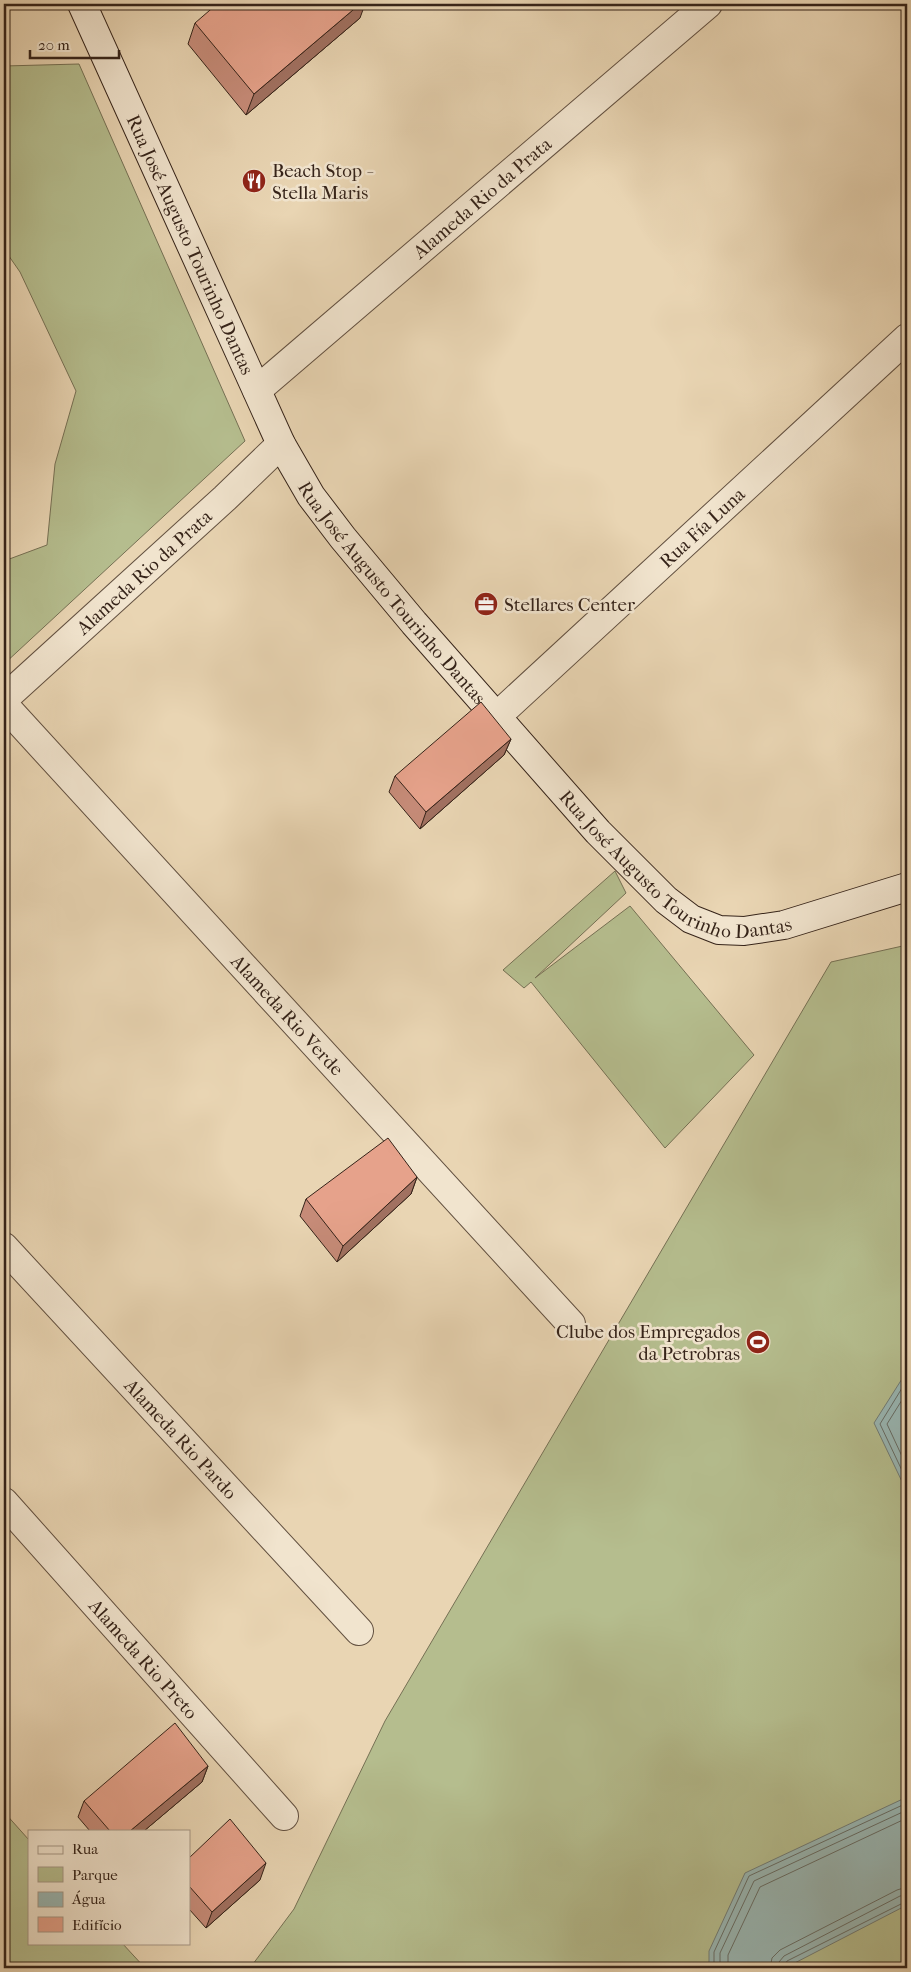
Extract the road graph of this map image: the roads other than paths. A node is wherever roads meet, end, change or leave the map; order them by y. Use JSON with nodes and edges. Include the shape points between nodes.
{"nodes":[{"id":1,"x":82,"y":4,"type":"edge"},
{"id":2,"x":708,"y":4,"type":"edge"},
{"id":3,"x":907,"y":338,"type":"edge"},
{"id":4,"x":257,"y":390,"type":"junction"},
{"id":5,"x":281,"y":444,"type":"junction"},
{"id":6,"x":4,"y":699,"type":"edge"},
{"id":7,"x":4,"y":705,"type":"edge"},
{"id":8,"x":496,"y":717,"type":"junction"},
{"id":9,"x":907,"y":887,"type":"edge"},
{"id":10,"x":4,"y":1247,"type":"edge"},
{"id":11,"x":571,"y":1324,"type":"dead end"},
{"id":12,"x":4,"y":1502,"type":"edge"},
{"id":13,"x":359,"y":1631,"type":"dead end"},
{"id":14,"x":284,"y":1816,"type":"dead end"}],
"edges":[{"from":1,"to":4,"type":"street","name":"Rua José Augusto Tourinho Dantas"},
{"from":2,"to":4,"type":"street","name":"Alameda Rio da Prata"},
{"from":3,"to":8,"type":"street","name":"Rua Fía Luna"},
{"from":4,"to":5,"type":"street","name":"Rua José Augusto Tourinho Dantas"},
{"from":5,"to":6,"type":"street","name":"Alameda Rio da Prata"},
{"from":5,"to":8,"type":"street","name":"Rua José Augusto Tourinho Dantas","via":[[311,496],[343,538]]},
{"from":7,"to":11,"type":"street","name":"Alameda Rio Verde"},
{"from":8,"to":9,"type":"street","name":"Rua José Augusto Tourinho Dantas","via":[[598,832],[666,900],[691,919],[719,930],[744,931],[784,925]]},
{"from":10,"to":13,"type":"street","name":"Alameda Rio Pardo"},
{"from":12,"to":14,"type":"street","name":"Alameda Rio Preto"}]}
